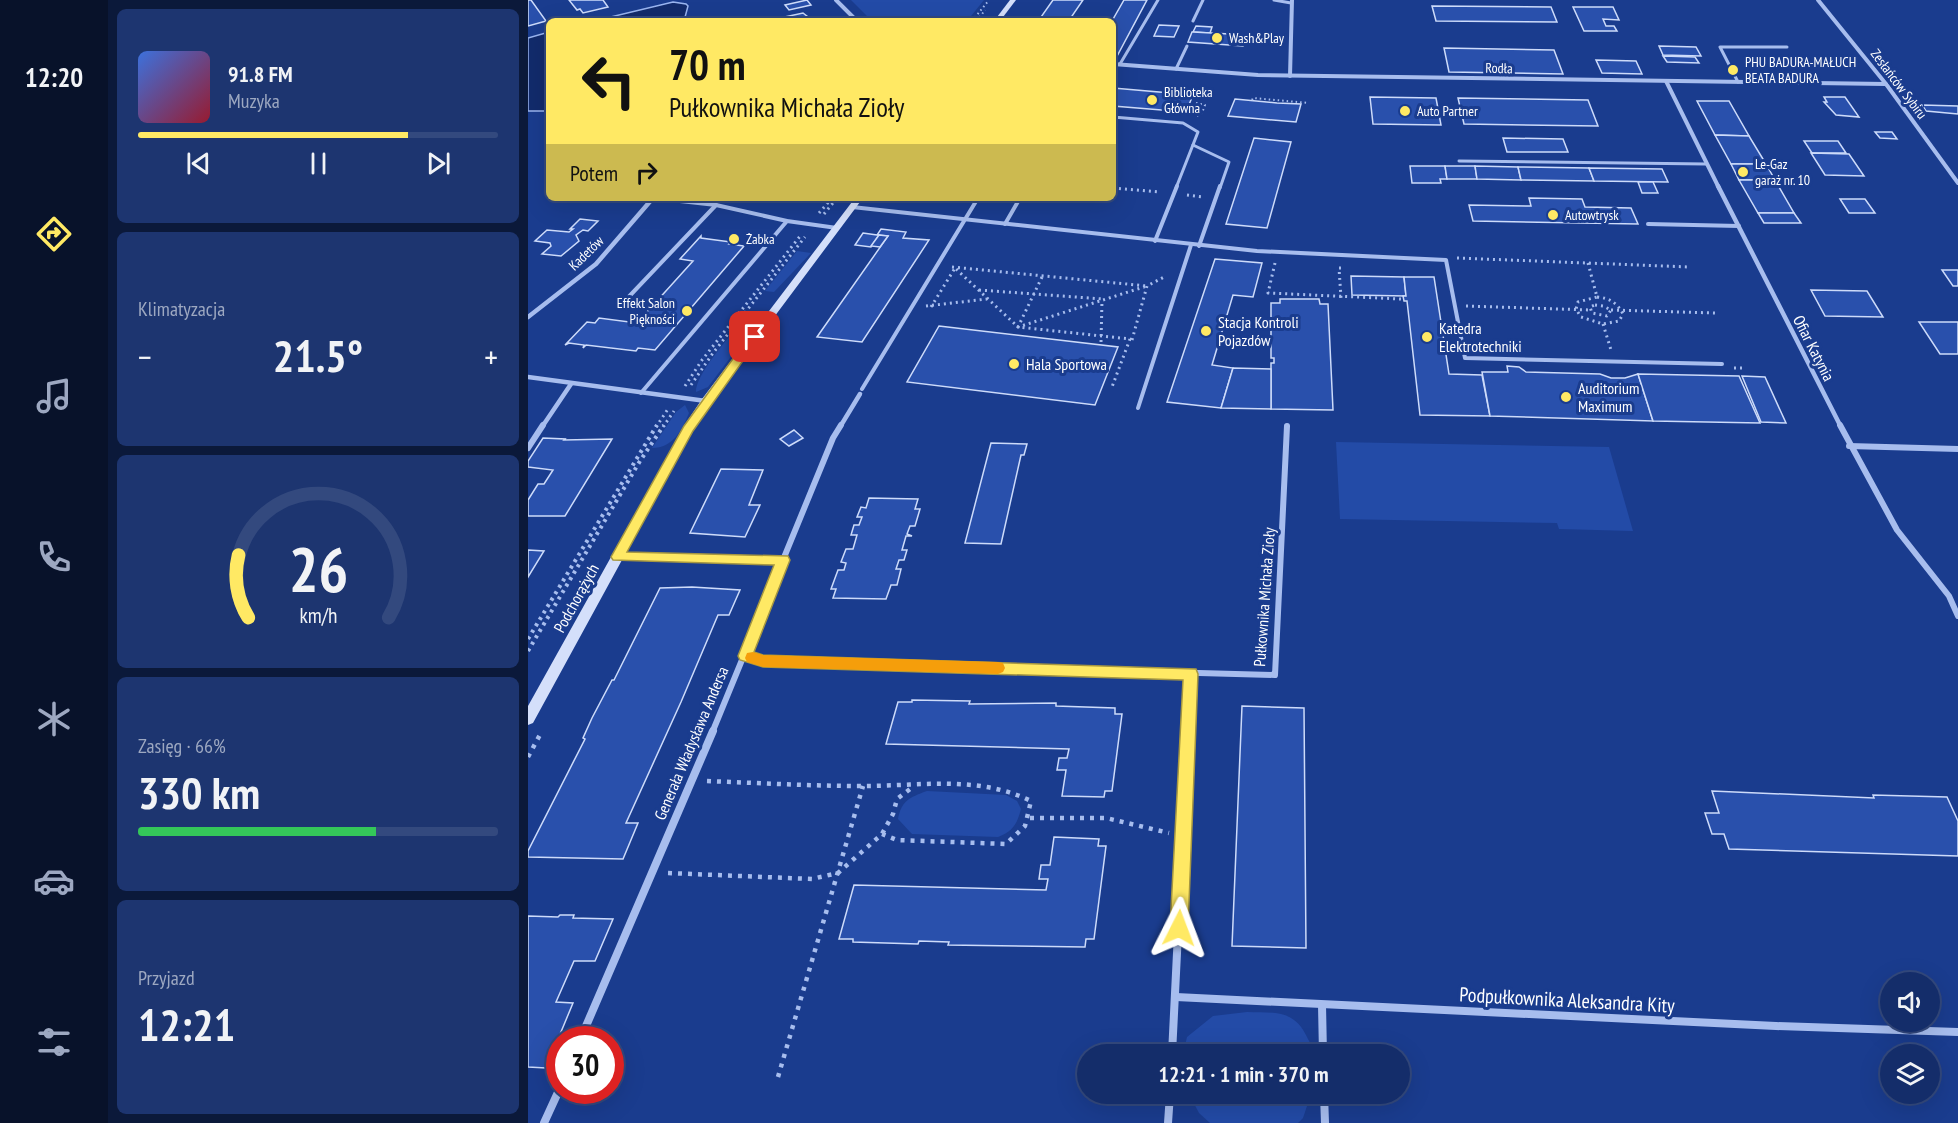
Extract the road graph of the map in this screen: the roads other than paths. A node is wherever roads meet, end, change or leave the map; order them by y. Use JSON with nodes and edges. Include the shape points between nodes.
{"nodes":[{"id":1,"x":836,"y":0,"type":"edge"},
{"id":2,"x":1013,"y":0,"type":"edge"},
{"id":3,"x":1158,"y":0,"type":"edge"},
{"id":4,"x":1203,"y":0,"type":"edge"},
{"id":5,"x":1274,"y":0,"type":"edge"},
{"id":6,"x":1818,"y":0,"type":"edge"},
{"id":7,"x":1292,"y":2,"type":"edge"},
{"id":8,"x":854,"y":18,"type":"edge"},
{"id":9,"x":999,"y":18,"type":"edge"},
{"id":10,"x":1193,"y":21,"type":"dead end"},
{"id":11,"x":1187,"y":46,"type":"dead end"},
{"id":12,"x":1786,"y":47,"type":"dead end"},
{"id":13,"x":1116,"y":64,"type":"edge"},
{"id":14,"x":1120,"y":64,"type":"junction"},
{"id":15,"x":1176,"y":69,"type":"junction"},
{"id":16,"x":1290,"y":76,"type":"junction"},
{"id":17,"x":1666,"y":81,"type":"junction"},
{"id":18,"x":1738,"y":82,"type":"junction"},
{"id":19,"x":1886,"y":84,"type":"junction"},
{"id":20,"x":1116,"y":117,"type":"edge"},
{"id":21,"x":1193,"y":145,"type":"junction"},
{"id":22,"x":1459,"y":161,"type":"dead end"},
{"id":23,"x":1706,"y":164,"type":"junction"},
{"id":24,"x":1958,"y":183,"type":"edge"},
{"id":25,"x":650,"y":201,"type":"edge"},
{"id":26,"x":680,"y":201,"type":"edge"},
{"id":27,"x":976,"y":201,"type":"edge"},
{"id":28,"x":1018,"y":201,"type":"edge"},
{"id":29,"x":856,"y":203,"type":"edge"},
{"id":30,"x":716,"y":205,"type":"junction"},
{"id":31,"x":965,"y":220,"type":"junction"},
{"id":32,"x":787,"y":221,"type":"junction"},
{"id":33,"x":1005,"y":224,"type":"junction"},
{"id":34,"x":1648,"y":224,"type":"dead end"},
{"id":35,"x":1739,"y":226,"type":"junction"},
{"id":36,"x":837,"y":228,"type":"junction"},
{"id":37,"x":1155,"y":241,"type":"junction"},
{"id":38,"x":1191,"y":245,"type":"junction"},
{"id":39,"x":1199,"y":246,"type":"junction"},
{"id":40,"x":620,"y":306,"type":"dead end"},
{"id":41,"x":528,"y":317,"type":"edge"},
{"id":42,"x":1722,"y":364,"type":"dead end"},
{"id":43,"x":528,"y":377,"type":"edge"},
{"id":44,"x":571,"y":384,"type":"junction"},
{"id":45,"x":861,"y":391,"type":"joint"},
{"id":46,"x":641,"y":393,"type":"junction"},
{"id":47,"x":706,"y":401,"type":"junction"},
{"id":48,"x":1138,"y":408,"type":"dead end"},
{"id":49,"x":1287,"y":426,"type":"dead end"},
{"id":50,"x":1849,"y":446,"type":"junction"},
{"id":51,"x":528,"y":447,"type":"edge"},
{"id":52,"x":1958,"y":449,"type":"edge"},
{"id":53,"x":618,"y":557,"type":"junction"},
{"id":54,"x":783,"y":560,"type":"junction"},
{"id":55,"x":1958,"y":616,"type":"edge"},
{"id":56,"x":745,"y":656,"type":"junction"},
{"id":57,"x":1191,"y":674,"type":"junction"},
{"id":58,"x":528,"y":719,"type":"edge"},
{"id":59,"x":1176,"y":998,"type":"junction"},
{"id":60,"x":1322,"y":1005,"type":"junction"},
{"id":61,"x":586,"y":1026,"type":"edge"},
{"id":62,"x":1958,"y":1032,"type":"edge"},
{"id":63,"x":1173,"y":1044,"type":"edge"},
{"id":64,"x":1323,"y":1044,"type":"edge"},
{"id":65,"x":553,"y":1104,"type":"edge"},
{"id":66,"x":1169,"y":1104,"type":"edge"},
{"id":67,"x":1324,"y":1104,"type":"edge"},
{"id":68,"x":544,"y":1123,"type":"edge"},
{"id":69,"x":1168,"y":1123,"type":"edge"},
{"id":70,"x":1325,"y":1123,"type":"edge"}],
"edges":[{"from":1,"to":8,"type":"street"},
{"from":2,"to":9,"type":"street"},
{"from":3,"to":14,"type":"lane"},
{"from":4,"to":10,"type":"lane"},
{"from":5,"to":7,"type":"lane"},
{"from":6,"to":19,"type":"street","name":"Zesłańców Sybiru"},
{"from":7,"to":16,"type":"street"},
{"from":11,"to":15,"type":"lane"},
{"from":12,"to":18,"type":"lane","via":[[1720,47]]},
{"from":13,"to":14,"type":"street","name":"Rodła"},
{"from":14,"to":15,"type":"street","name":"Rodła"},
{"from":15,"to":16,"type":"street","name":"Rodła"},
{"from":16,"to":17,"type":"street","name":"Rodła"},
{"from":17,"to":18,"type":"street","name":"Rodła"},
{"from":17,"to":23,"type":"street","name":"Ofiar Katynia"},
{"from":18,"to":19,"type":"street","name":"Rodła"},
{"from":19,"to":24,"type":"street","name":"Zesłańców Sybiru"},
{"from":20,"to":21,"type":"lane","via":[[1184,123],[1198,132]]},
{"from":21,"to":37,"type":"lane"},
{"from":21,"to":39,"type":"lane","via":[[1229,162]]},
{"from":22,"to":23,"type":"lane"},
{"from":23,"to":35,"type":"street","name":"Ofiar Katynia"},
{"from":25,"to":41,"type":"street","name":"Kadetów","via":[[596,264]]},
{"from":26,"to":30,"type":"lane"},
{"from":27,"to":31,"type":"lane"},
{"from":28,"to":33,"type":"lane"},
{"from":29,"to":31,"type":"lane"},
{"from":29,"to":36,"type":"street","name":"Podchorążych"},
{"from":30,"to":32,"type":"lane"},
{"from":30,"to":40,"type":"lane"},
{"from":31,"to":33,"type":"lane"},
{"from":31,"to":45,"type":"lane"},
{"from":32,"to":36,"type":"lane"},
{"from":32,"to":46,"type":"lane"},
{"from":33,"to":37,"type":"lane"},
{"from":34,"to":35,"type":"lane"},
{"from":35,"to":50,"type":"street","name":"Ofiar Katynia"},
{"from":36,"to":47,"type":"street","name":"Podchorążych"},
{"from":37,"to":38,"type":"lane"},
{"from":38,"to":39,"type":"lane"},
{"from":38,"to":48,"type":"lane"},
{"from":39,"to":42,"type":"lane","via":[[1446,260],[1465,358]]},
{"from":43,"to":44,"type":"street"},
{"from":44,"to":46,"type":"street"},
{"from":44,"to":51,"type":"street"},
{"from":45,"to":54,"type":"street","name":"Generała Władysława Andersa","via":[[833,438]]},
{"from":46,"to":47,"type":"street"},
{"from":47,"to":53,"type":"street","name":"Podchorążych"},
{"from":49,"to":57,"type":"street","name":"Pułkownika Michała Zioły","via":[[1275,675]]},
{"from":50,"to":52,"type":"street"},
{"from":50,"to":55,"type":"street","name":"Ofiar Katynia","via":[[1897,530],[1948,596]]},
{"from":53,"to":54,"type":"street"},
{"from":53,"to":58,"type":"street","name":"Podchorążych"},
{"from":54,"to":56,"type":"street","name":"Generała Władysława Andersa"},
{"from":56,"to":57,"type":"street","name":"Pułkownika Michała Zioły","via":[[763,661]]},
{"from":56,"to":61,"type":"street","name":"Generała Władysława Andersa"},
{"from":57,"to":59,"type":"street"},
{"from":59,"to":60,"type":"street","name":"Podpułkownika Aleksandra Kity"},
{"from":59,"to":63,"type":"street"},
{"from":60,"to":62,"type":"street","name":"Podpułkownika Aleksandra Kity"},
{"from":60,"to":64,"type":"street"},
{"from":65,"to":68,"type":"street"},
{"from":66,"to":69,"type":"street"},
{"from":67,"to":70,"type":"street"}]}
